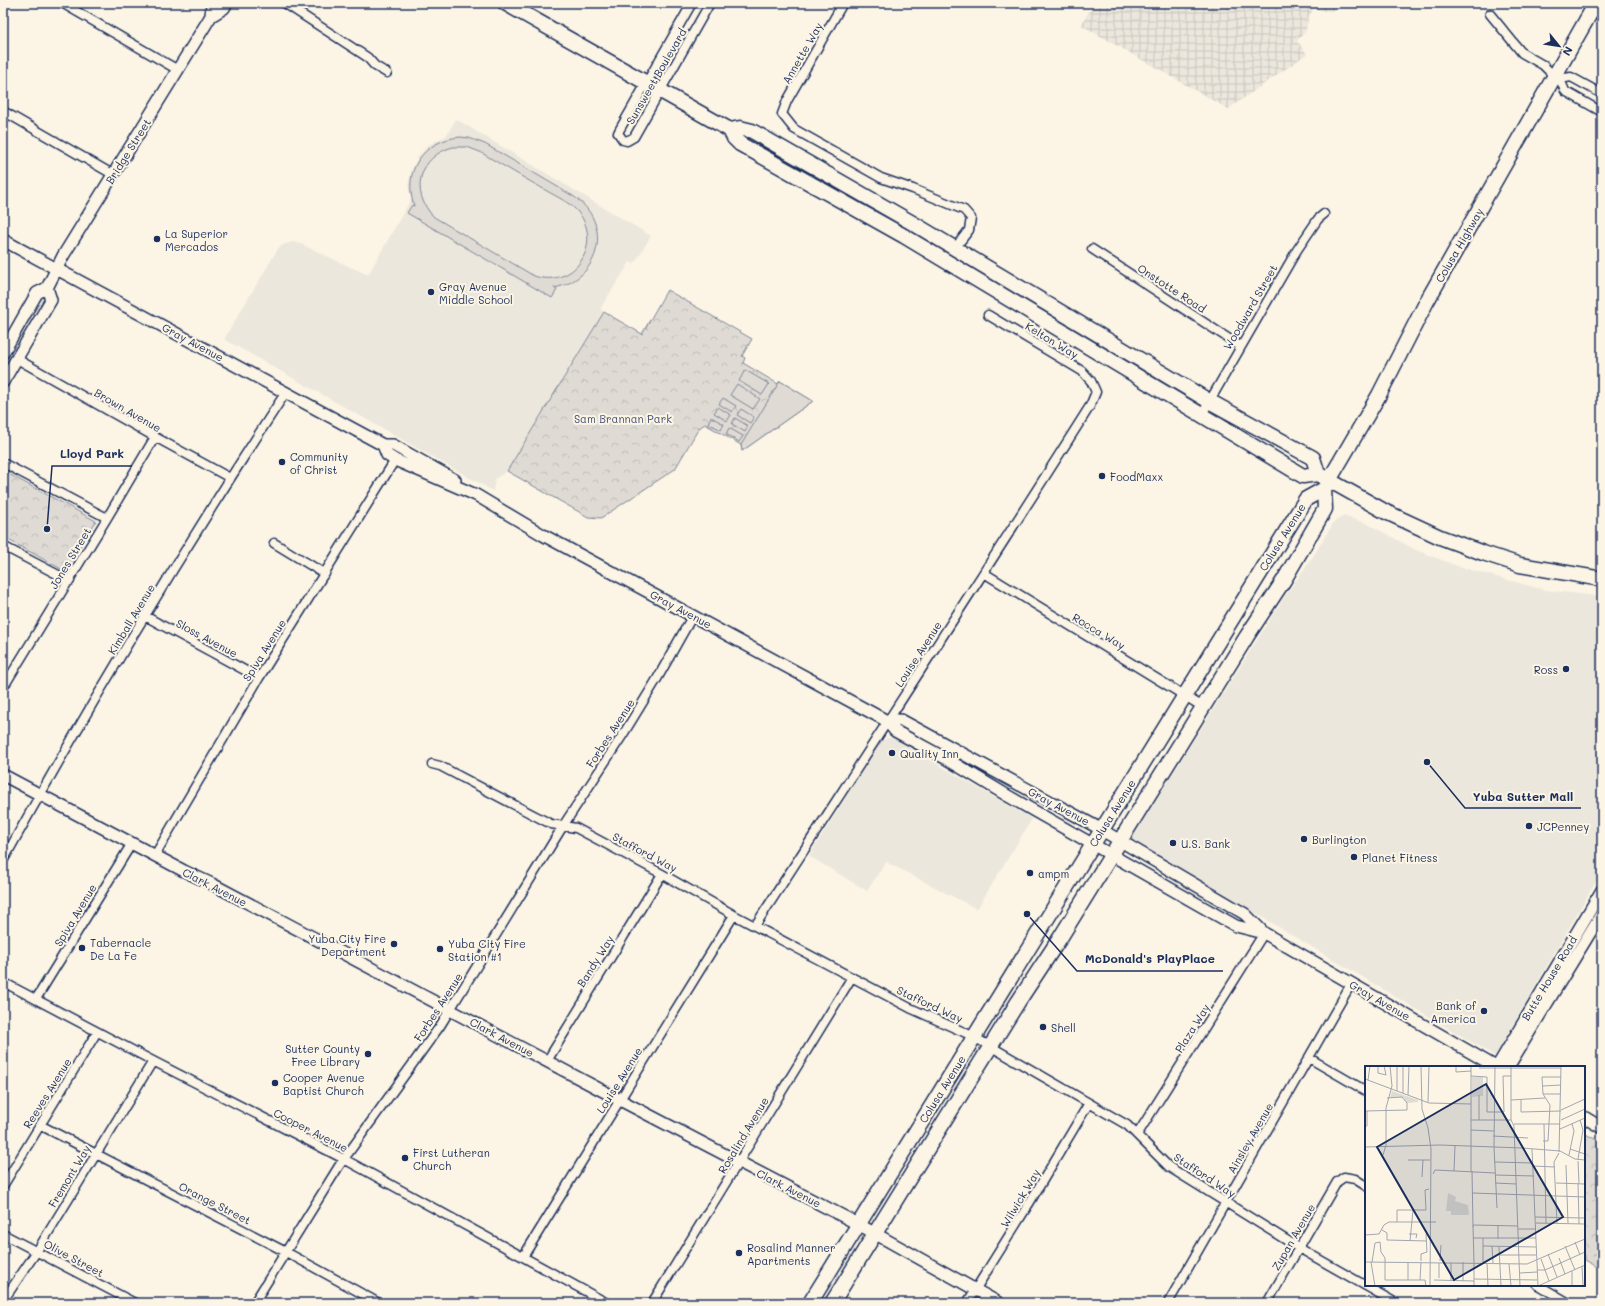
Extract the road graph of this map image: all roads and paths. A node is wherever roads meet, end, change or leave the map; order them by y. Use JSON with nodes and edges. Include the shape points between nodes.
{"nodes":[{"id":1,"x":62,"y":3,"type":"edge"},
{"id":2,"x":212,"y":3,"type":"edge"},
{"id":3,"x":284,"y":3,"type":"edge"},
{"id":4,"x":505,"y":3,"type":"edge"},
{"id":5,"x":692,"y":3,"type":"edge"},
{"id":6,"x":710,"y":3,"type":"edge"},
{"id":7,"x":843,"y":3,"type":"edge"},
{"id":8,"x":1596,"y":3,"type":"edge"},
{"id":9,"x":225,"y":5,"type":"edge"},
{"id":10,"x":1490,"y":14,"type":"dead end"},
{"id":11,"x":211,"y":16,"type":"junction"},
{"id":12,"x":178,"y":70,"type":"junction"},
{"id":13,"x":387,"y":73,"type":"dead end"},
{"id":14,"x":1557,"y":78,"type":"junction"},
{"id":15,"x":647,"y":82,"type":"junction"},
{"id":16,"x":661,"y":90,"type":"junction"},
{"id":17,"x":1602,"y":94,"type":"edge"},
{"id":18,"x":3,"y":111,"type":"edge"},
{"id":19,"x":1602,"y":112,"type":"edge"},
{"id":20,"x":730,"y":130,"type":"junction"},
{"id":21,"x":114,"y":175,"type":"junction"},
{"id":22,"x":1324,"y":214,"type":"dead end"},
{"id":23,"x":3,"y":240,"type":"edge"},
{"id":24,"x":955,"y":248,"type":"junction"},
{"id":25,"x":1092,"y":249,"type":"dead end"},
{"id":26,"x":57,"y":269,"type":"junction"},
{"id":27,"x":47,"y":288,"type":"junction"},
{"id":28,"x":988,"y":316,"type":"dead end"},
{"id":29,"x":1240,"y":346,"type":"junction"},
{"id":30,"x":3,"y":353,"type":"edge"},
{"id":31,"x":17,"y":359,"type":"junction"},
{"id":32,"x":3,"y":382,"type":"edge"},
{"id":33,"x":286,"y":392,"type":"junction"},
{"id":34,"x":1096,"y":392,"type":"joint"},
{"id":35,"x":1209,"y":401,"type":"junction"},
{"id":36,"x":1201,"y":416,"type":"junction"},
{"id":37,"x":154,"y":438,"type":"junction"},
{"id":38,"x":383,"y":445,"type":"junction"},
{"id":39,"x":395,"y":460,"type":"junction"},
{"id":40,"x":3,"y":463,"type":"edge"},
{"id":41,"x":230,"y":478,"type":"junction"},
{"id":42,"x":1323,"y":481,"type":"junction"},
{"id":43,"x":476,"y":495,"type":"junction"},
{"id":44,"x":108,"y":518,"type":"junction"},
{"id":45,"x":274,"y":543,"type":"dead end"},
{"id":46,"x":3,"y":546,"type":"edge"},
{"id":47,"x":984,"y":573,"type":"junction"},
{"id":48,"x":325,"y":574,"type":"junction"},
{"id":49,"x":1602,"y":579,"type":"edge"},
{"id":50,"x":70,"y":580,"type":"junction"},
{"id":51,"x":693,"y":615,"type":"junction"},
{"id":52,"x":145,"y":616,"type":"junction"},
{"id":53,"x":259,"y":678,"type":"junction"},
{"id":54,"x":3,"y":688,"type":"edge"},
{"id":55,"x":1185,"y":696,"type":"junction"},
{"id":56,"x":1203,"y":707,"type":"junction"},
{"id":57,"x":887,"y":721,"type":"junction"},
{"id":58,"x":432,"y":764,"type":"dead end"},
{"id":59,"x":3,"y":775,"type":"edge"},
{"id":60,"x":40,"y":794,"type":"junction"},
{"id":61,"x":563,"y":826,"type":"junction"},
{"id":62,"x":1102,"y":830,"type":"junction"},
{"id":63,"x":1121,"y":841,"type":"junction"},
{"id":64,"x":132,"y":843,"type":"junction"},
{"id":65,"x":1093,"y":844,"type":"junction"},
{"id":66,"x":156,"y":855,"type":"junction"},
{"id":67,"x":1111,"y":855,"type":"junction"},
{"id":68,"x":3,"y":861,"type":"edge"},
{"id":69,"x":662,"y":874,"type":"junction"},
{"id":70,"x":1602,"y":890,"type":"edge"},
{"id":71,"x":1602,"y":913,"type":"edge"},
{"id":72,"x":734,"y":915,"type":"junction"},
{"id":73,"x":755,"y":926,"type":"junction"},
{"id":74,"x":1264,"y":933,"type":"junction"},
{"id":75,"x":852,"y":977,"type":"junction"},
{"id":76,"x":3,"y":982,"type":"edge"},
{"id":77,"x":1351,"y":984,"type":"junction"},
{"id":78,"x":36,"y":999,"type":"junction"},
{"id":79,"x":450,"y":1010,"type":"junction"},
{"id":80,"x":97,"y":1032,"type":"junction"},
{"id":81,"x":974,"y":1038,"type":"junction"},
{"id":82,"x":990,"y":1046,"type":"junction"},
{"id":83,"x":1309,"y":1058,"type":"junction"},
{"id":84,"x":153,"y":1061,"type":"junction"},
{"id":85,"x":547,"y":1061,"type":"junction"},
{"id":86,"x":1494,"y":1066,"type":"edge"},
{"id":87,"x":1497,"y":1066,"type":"edge"},
{"id":88,"x":1509,"y":1066,"type":"edge"},
{"id":89,"x":1365,"y":1090,"type":"edge"},
{"id":90,"x":620,"y":1100,"type":"junction"},
{"id":91,"x":1089,"y":1102,"type":"junction"},
{"id":92,"x":1585,"y":1118,"type":"edge"},
{"id":93,"x":40,"y":1125,"type":"junction"},
{"id":94,"x":1602,"y":1128,"type":"edge"},
{"id":95,"x":1137,"y":1135,"type":"junction"},
{"id":96,"x":96,"y":1154,"type":"junction"},
{"id":97,"x":344,"y":1159,"type":"junction"},
{"id":98,"x":739,"y":1162,"type":"junction"},
{"id":99,"x":1365,"y":1185,"type":"edge"},
{"id":100,"x":3,"y":1186,"type":"edge"},
{"id":101,"x":1225,"y":1202,"type":"junction"},
{"id":102,"x":858,"y":1224,"type":"junction"},
{"id":103,"x":3,"y":1234,"type":"edge"},
{"id":104,"x":875,"y":1234,"type":"junction"},
{"id":105,"x":1299,"y":1248,"type":"junction"},
{"id":106,"x":37,"y":1251,"type":"junction"},
{"id":107,"x":286,"y":1252,"type":"junction"},
{"id":108,"x":523,"y":1257,"type":"junction"},
{"id":109,"x":1365,"y":1285,"type":"edge"},
{"id":110,"x":1366,"y":1286,"type":"edge"},
{"id":111,"x":1540,"y":1286,"type":"edge"},
{"id":112,"x":976,"y":1289,"type":"junction"},
{"id":113,"x":3,"y":1301,"type":"edge"},
{"id":114,"x":135,"y":1303,"type":"edge"},
{"id":115,"x":254,"y":1303,"type":"edge"},
{"id":116,"x":379,"y":1303,"type":"edge"},
{"id":117,"x":607,"y":1303,"type":"edge"},
{"id":118,"x":652,"y":1303,"type":"edge"},
{"id":119,"x":810,"y":1303,"type":"edge"},
{"id":120,"x":832,"y":1303,"type":"edge"},
{"id":121,"x":967,"y":1303,"type":"edge"},
{"id":122,"x":1000,"y":1303,"type":"edge"},
{"id":123,"x":1168,"y":1303,"type":"edge"},
{"id":124,"x":1267,"y":1303,"type":"edge"},
{"id":125,"x":1396,"y":1303,"type":"edge"},
{"id":126,"x":1569,"y":1303,"type":"edge"}],
"edges":[{"from":1,"to":12,"type":"street"},
{"from":2,"to":11,"type":"main road","name":"Bridge Street"},
{"from":3,"to":13,"type":"street"},
{"from":4,"to":15,"type":"highway"},
{"from":5,"to":15,"type":"street","name":"Sunsweet Boulevard"},
{"from":6,"to":16,"type":"street","name":"Sunsweet Boulevard"},
{"from":7,"to":24,"type":"street","name":"Annette Way","via":[[782,114],[794,129],[881,178],[913,188],[964,210],[971,218],[969,230]]},
{"from":8,"to":14,"type":"highway","name":"Colusa Highway"},
{"from":9,"to":11,"type":"main road","name":"Bridge Street"},
{"from":10,"to":14,"type":"street","via":[[1522,53],[1543,65]]},
{"from":11,"to":12,"type":"main road","name":"Bridge Street"},
{"from":12,"to":21,"type":"main road","name":"Bridge Street"},
{"from":14,"to":17,"type":"street","via":[[1571,77]]},
{"from":14,"to":19,"type":"street","via":[[1565,92]]},
{"from":14,"to":42,"type":"highway","name":"Colusa Highway","via":[[1430,295],[1375,402]]},
{"from":15,"to":16,"type":"highway"},
{"from":15,"to":16,"type":"street","name":"Sunsweet Boulevard","via":[[618,133],[623,140],[627,141],[634,137]]},
{"from":16,"to":20,"type":"highway"},
{"from":18,"to":21,"type":"street"},
{"from":20,"to":24,"type":"highway","via":[[740,128],[752,131]]},
{"from":20,"to":36,"type":"highway","via":[[740,144],[904,236]]},
{"from":21,"to":26,"type":"main road","name":"Bridge Street"},
{"from":22,"to":29,"type":"street","name":"Woodward Street","via":[[1297,250]]},
{"from":23,"to":26,"type":"main road","name":"Gray Avenue"},
{"from":24,"to":35,"type":"highway"},
{"from":25,"to":29,"type":"street","name":"Onstotte Road"},
{"from":26,"to":27,"type":"main road","name":"Bridge Street"},
{"from":26,"to":33,"type":"main road","name":"Gray Avenue"},
{"from":27,"to":30,"type":"main road","name":"Bridge Street","via":[[37,293]]},
{"from":27,"to":31,"type":"main road","name":"Bridge Street","via":[[51,300]]},
{"from":28,"to":34,"type":"street","name":"Kelton Way","via":[[1082,371]]},
{"from":29,"to":35,"type":"street","name":"Woodward Street"},
{"from":31,"to":32,"type":"main road","name":"Bridge Street"},
{"from":31,"to":37,"type":"street","name":"Brown Avenue"},
{"from":33,"to":38,"type":"main road","name":"Gray Avenue"},
{"from":33,"to":41,"type":"street","name":"Kimball Avenue"},
{"from":34,"to":47,"type":"street","name":"Louise Avenue","via":[[1090,406]]},
{"from":35,"to":36,"type":"street","name":"Woodward Street"},
{"from":35,"to":42,"type":"highway","via":[[1312,458]]},
{"from":36,"to":42,"type":"highway","via":[[1303,476]]},
{"from":37,"to":41,"type":"street","name":"Brown Avenue"},
{"from":37,"to":44,"type":"street","name":"Jones Street"},
{"from":38,"to":39,"type":"main road","name":"Gray Avenue","via":[[387,455]]},
{"from":38,"to":43,"type":"main road","name":"Gray Avenue","via":[[393,445],[401,449],[474,490]]},
{"from":39,"to":43,"type":"main road","name":"Gray Avenue"},
{"from":39,"to":48,"type":"street","name":"Spiva Avenue"},
{"from":40,"to":44,"type":"street"},
{"from":41,"to":52,"type":"street","name":"Kimball Avenue"},
{"from":42,"to":49,"type":"highway","via":[[1440,537],[1477,551],[1520,564]]},
{"from":42,"to":55,"type":"highway","name":"Colusa Avenue","via":[[1306,498]]},
{"from":42,"to":56,"type":"highway","name":"Colusa Avenue","via":[[1325,509],[1284,580]]},
{"from":43,"to":51,"type":"main road","name":"Gray Avenue"},
{"from":44,"to":50,"type":"street","name":"Jones Street"},
{"from":45,"to":48,"type":"street"},
{"from":46,"to":50,"type":"street"},
{"from":47,"to":55,"type":"street","name":"Rocca Way"},
{"from":47,"to":57,"type":"street","name":"Louise Avenue"},
{"from":48,"to":53,"type":"street","name":"Spiva Avenue"},
{"from":50,"to":54,"type":"street","name":"Jones Street"},
{"from":51,"to":57,"type":"main road","name":"Gray Avenue"},
{"from":51,"to":61,"type":"street","name":"Forbes Avenue","via":[[624,733]]},
{"from":52,"to":53,"type":"street","name":"Sloss Avenue"},
{"from":52,"to":60,"type":"street","name":"Kimball Avenue"},
{"from":53,"to":66,"type":"street","name":"Spiva Avenue"},
{"from":55,"to":56,"type":"street","name":"Rocca Way"},
{"from":55,"to":62,"type":"highway","name":"Colusa Avenue"},
{"from":56,"to":63,"type":"highway","name":"Colusa Avenue"},
{"from":57,"to":62,"type":"main road","name":"Gray Avenue","via":[[901,720]]},
{"from":57,"to":65,"type":"main road","name":"Gray Avenue","via":[[895,731]]},
{"from":57,"to":73,"type":"street","name":"Louise Avenue"},
{"from":58,"to":61,"type":"street","name":"Stafford Way","via":[[551,824]]},
{"from":59,"to":60,"type":"main road","name":"Clark Avenue"},
{"from":60,"to":64,"type":"main road","name":"Clark Avenue"},
{"from":60,"to":68,"type":"street","name":"Kimball Avenue"},
{"from":61,"to":69,"type":"street","name":"Stafford Way","via":[[576,828]]},
{"from":61,"to":79,"type":"street","name":"Forbes Avenue"},
{"from":62,"to":63,"type":"main road","name":"Gray Avenue"},
{"from":62,"to":65,"type":"highway","name":"Colusa Avenue"},
{"from":63,"to":67,"type":"highway","name":"Colusa Avenue"},
{"from":63,"to":74,"type":"main road","name":"Gray Avenue","via":[[1245,914]]},
{"from":64,"to":66,"type":"main road","name":"Clark Avenue"},
{"from":64,"to":78,"type":"street","name":"Spiva Avenue"},
{"from":65,"to":67,"type":"main road","name":"Gray Avenue"},
{"from":65,"to":81,"type":"highway","name":"Colusa Avenue"},
{"from":66,"to":79,"type":"main road","name":"Clark Avenue"},
{"from":67,"to":74,"type":"main road","name":"Gray Avenue","via":[[1236,926]]},
{"from":67,"to":82,"type":"highway","name":"Colusa Avenue"},
{"from":69,"to":72,"type":"street","name":"Stafford Way"},
{"from":69,"to":85,"type":"street","name":"Bandy Way"},
{"from":70,"to":87,"type":"main road","name":"Butte House Road"},
{"from":71,"to":88,"type":"main road","name":"Butte House Road"},
{"from":72,"to":73,"type":"street","name":"Stafford Way"},
{"from":72,"to":90,"type":"street","name":"Louise Avenue"},
{"from":73,"to":75,"type":"street","name":"Stafford Way"},
{"from":74,"to":77,"type":"main road","name":"Gray Avenue"},
{"from":74,"to":95,"type":"street","name":"Plaza Way"},
{"from":75,"to":81,"type":"street","name":"Stafford Way"},
{"from":75,"to":98,"type":"street","name":"Rosalind Avenue"},
{"from":76,"to":78,"type":"street","name":"Cooper Avenue"},
{"from":77,"to":83,"type":"street","name":"Ainsley Avenue"},
{"from":77,"to":86,"type":"main road","name":"Gray Avenue"},
{"from":78,"to":80,"type":"street","name":"Cooper Avenue"},
{"from":79,"to":85,"type":"main road","name":"Clark Avenue"},
{"from":79,"to":97,"type":"street","name":"Forbes Avenue"},
{"from":80,"to":84,"type":"street","name":"Cooper Avenue"},
{"from":80,"to":93,"type":"street","name":"Reeves Avenue"},
{"from":81,"to":82,"type":"street","name":"Stafford Way"},
{"from":81,"to":102,"type":"highway","name":"Colusa Avenue"},
{"from":82,"to":91,"type":"street","name":"Stafford Way"},
{"from":82,"to":104,"type":"highway","name":"Colusa Avenue"},
{"from":83,"to":89,"type":"street"},
{"from":83,"to":101,"type":"street","name":"Ainsley Avenue"},
{"from":84,"to":96,"type":"street","name":"Fremont Way"},
{"from":84,"to":97,"type":"street","name":"Cooper Avenue"},
{"from":85,"to":90,"type":"main road","name":"Clark Avenue"},
{"from":90,"to":98,"type":"main road","name":"Clark Avenue"},
{"from":90,"to":108,"type":"street","name":"Louise Avenue"},
{"from":91,"to":95,"type":"street","name":"Stafford Way","via":[[1127,1125]]},
{"from":91,"to":112,"type":"street","name":"Wilwick Way"},
{"from":92,"to":94,"type":"main road"},
{"from":93,"to":96,"type":"street","name":"Orange Street"},
{"from":93,"to":100,"type":"street","name":"Reeves Avenue"},
{"from":95,"to":101,"type":"street","name":"Stafford Way","via":[[1169,1167]]},
{"from":96,"to":106,"type":"street","name":"Fremont Way"},
{"from":96,"to":107,"type":"street","name":"Orange Street"},
{"from":97,"to":107,"type":"street","name":"Forbes Avenue"},
{"from":97,"to":108,"type":"street","name":"Cooper Avenue"},
{"from":98,"to":102,"type":"main road","name":"Clark Avenue"},
{"from":98,"to":118,"type":"street","name":"Rosalind Avenue"},
{"from":99,"to":105,"type":"street","name":"Zupan Avenue","via":[[1355,1179],[1344,1177],[1337,1182]]},
{"from":101,"to":105,"type":"street","name":"Stafford Way"},
{"from":101,"to":123,"type":"street","name":"Ainsley Avenue"},
{"from":102,"to":104,"type":"main road","name":"Clark Avenue"},
{"from":102,"to":119,"type":"highway","name":"Colusa Avenue"},
{"from":103,"to":106,"type":"street","name":"Olive Street"},
{"from":104,"to":112,"type":"main road","name":"Clark Avenue"},
{"from":104,"to":120,"type":"highway","name":"Colusa Avenue"},
{"from":105,"to":109,"type":"street","name":"Stafford Way"},
{"from":105,"to":124,"type":"street","name":"Zupan Avenue"},
{"from":106,"to":113,"type":"street","name":"Fremont Way"},
{"from":106,"to":114,"type":"street","name":"Olive Street"},
{"from":107,"to":115,"type":"street","name":"Forbes Avenue"},
{"from":107,"to":116,"type":"street","name":"Orange Street"},
{"from":108,"to":117,"type":"street","name":"Cooper Avenue"},
{"from":110,"to":125,"type":"street","name":"Stafford Way"},
{"from":111,"to":126,"type":"street"},
{"from":112,"to":121,"type":"street","name":"Wilwick Way"},
{"from":112,"to":122,"type":"main road","name":"Clark Avenue"}]}
